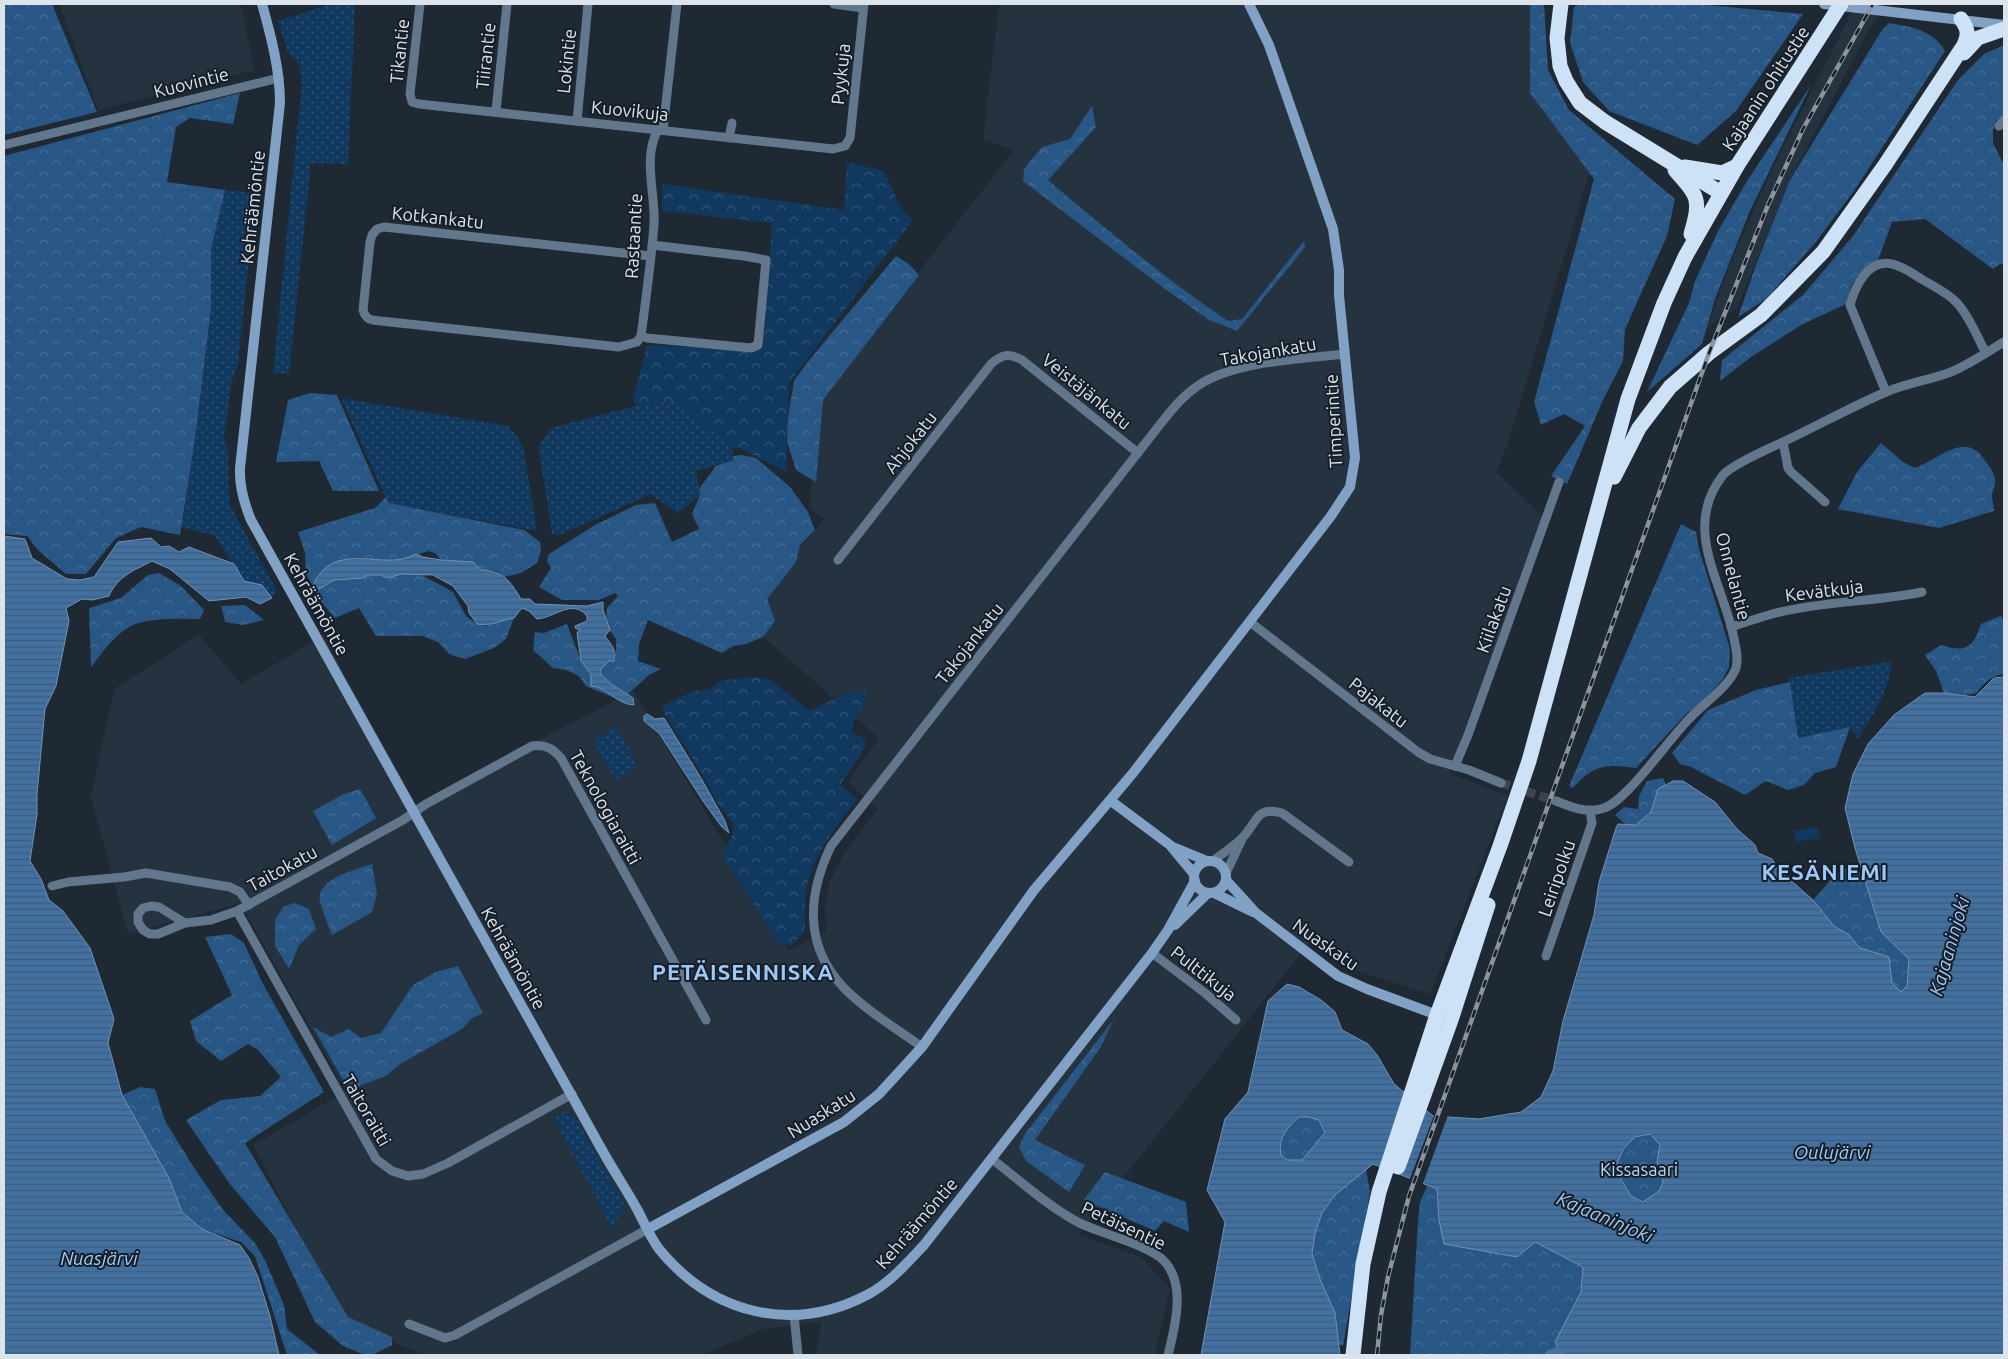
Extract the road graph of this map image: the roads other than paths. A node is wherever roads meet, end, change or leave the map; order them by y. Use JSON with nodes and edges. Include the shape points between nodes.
{"nodes":[{"id":1,"x":262,"y":4,"type":"edge"},
{"id":2,"x":420,"y":4,"type":"edge"},
{"id":3,"x":507,"y":4,"type":"edge"},
{"id":4,"x":588,"y":4,"type":"edge"},
{"id":5,"x":678,"y":4,"type":"edge"},
{"id":6,"x":834,"y":4,"type":"edge"},
{"id":7,"x":1249,"y":4,"type":"edge"},
{"id":8,"x":1561,"y":4,"type":"edge"},
{"id":9,"x":1824,"y":4,"type":"edge"},
{"id":10,"x":1841,"y":4,"type":"edge"},
{"id":11,"x":864,"y":6,"type":"edge"},
{"id":12,"x":1962,"y":19,"type":"junction"},
{"id":13,"x":2004,"y":25,"type":"edge"},
{"id":14,"x":2004,"y":29,"type":"edge"},
{"id":15,"x":279,"y":78,"type":"junction"},
{"id":16,"x":1935,"y":89,"type":"junction"},
{"id":17,"x":412,"y":102,"type":"joint"},
{"id":18,"x":496,"y":111,"type":"junction"},
{"id":19,"x":577,"y":121,"type":"junction"},
{"id":20,"x":732,"y":123,"type":"dead end"},
{"id":21,"x":660,"y":130,"type":"junction"},
{"id":22,"x":729,"y":138,"type":"junction"},
{"id":23,"x":4,"y":146,"type":"edge"},
{"id":24,"x":845,"y":146,"type":"joint"},
{"id":25,"x":1671,"y":162,"type":"junction"},
{"id":26,"x":1737,"y":166,"type":"junction"},
{"id":27,"x":1721,"y":193,"type":"junction"},
{"id":28,"x":652,"y":245,"type":"junction"},
{"id":29,"x":650,"y":256,"type":"junction"},
{"id":30,"x":1685,"y":256,"type":"junction"},
{"id":31,"x":639,"y":339,"type":"junction"},
{"id":32,"x":2004,"y":342,"type":"edge"},
{"id":33,"x":1986,"y":353,"type":"junction"},
{"id":34,"x":1346,"y":354,"type":"junction"},
{"id":35,"x":1014,"y":356,"type":"joint"},
{"id":36,"x":1886,"y":392,"type":"junction"},
{"id":37,"x":1783,"y":442,"type":"junction"},
{"id":38,"x":1138,"y":453,"type":"junction"},
{"id":39,"x":1559,"y":482,"type":"dead end"},
{"id":40,"x":1825,"y":502,"type":"dead end"},
{"id":41,"x":1601,"y":503,"type":"junction"},
{"id":42,"x":838,"y":560,"type":"dead end"},
{"id":43,"x":1922,"y":592,"type":"dead end"},
{"id":44,"x":1250,"y":622,"type":"junction"},
{"id":45,"x":1731,"y":627,"type":"junction"},
{"id":46,"x":1455,"y":766,"type":"junction"},
{"id":47,"x":1501,"y":783,"type":"tunnel mouth"},
{"id":48,"x":1556,"y":800,"type":"tunnel mouth"},
{"id":49,"x":1111,"y":801,"type":"junction"},
{"id":50,"x":1590,"y":810,"type":"junction"},
{"id":51,"x":413,"y":812,"type":"junction"},
{"id":52,"x":1243,"y":836,"type":"junction"},
{"id":53,"x":1170,"y":845,"type":"junction"},
{"id":54,"x":1210,"y":861,"type":"junction"},
{"id":55,"x":1349,"y":862,"type":"dead end"},
{"id":56,"x":1226,"y":876,"type":"junction"},
{"id":57,"x":1194,"y":877,"type":"junction"},
{"id":58,"x":52,"y":886,"type":"dead end"},
{"id":59,"x":1211,"y":893,"type":"junction"},
{"id":60,"x":250,"y":904,"type":"junction"},
{"id":61,"x":237,"y":911,"type":"junction"},
{"id":62,"x":1256,"y":913,"type":"junction"},
{"id":63,"x":185,"y":923,"type":"junction"},
{"id":64,"x":1168,"y":930,"type":"junction"},
{"id":65,"x":1152,"y":953,"type":"junction"},
{"id":66,"x":1546,"y":956,"type":"dead end"},
{"id":67,"x":1444,"y":1017,"type":"junction"},
{"id":68,"x":706,"y":1020,"type":"dead end"},
{"id":69,"x":1236,"y":1020,"type":"dead end"},
{"id":70,"x":922,"y":1047,"type":"junction"},
{"id":71,"x":572,"y":1094,"type":"junction"},
{"id":72,"x":992,"y":1159,"type":"junction"},
{"id":73,"x":648,"y":1229,"type":"junction"},
{"id":74,"x":794,"y":1315,"type":"junction"},
{"id":75,"x":409,"y":1324,"type":"dead end"},
{"id":76,"x":798,"y":1355,"type":"edge"},
{"id":77,"x":1168,"y":1355,"type":"edge"},
{"id":78,"x":1353,"y":1355,"type":"edge"}],
"edges":[{"from":1,"to":15,"type":"street","name":"Kehräämöntie"},
{"from":2,"to":17,"type":"street","name":"Tikantie"},
{"from":3,"to":18,"type":"street","name":"Tiirantie"},
{"from":4,"to":19,"type":"street","name":"Lokintie"},
{"from":5,"to":21,"type":"street","name":"Rastaantie"},
{"from":6,"to":11,"type":"street"},
{"from":7,"to":34,"type":"street","name":"Timperintie","via":[[1270,45],[1334,229]]},
{"from":8,"to":25,"type":"highway","via":[[1557,38],[1560,66],[1574,95],[1594,114]]},
{"from":9,"to":12,"type":"street"},
{"from":10,"to":26,"type":"highway","name":"Kajaanin ohitustie"},
{"from":11,"to":24,"type":"street","name":"Pyykuja","via":[[850,138]]},
{"from":12,"to":13,"type":"street"},
{"from":12,"to":16,"type":"highway","via":[[1968,35]]},
{"from":14,"to":16,"type":"highway","via":[[1978,38]]},
{"from":15,"to":23,"type":"street","name":"Kuovintie"},
{"from":15,"to":51,"type":"street","name":"Kehräämöntie","via":[[280,104],[239,483],[251,520]]},
{"from":16,"to":41,"type":"highway","via":[[1824,252],[1761,315],[1709,352],[1670,387],[1639,428]]},
{"from":17,"to":18,"type":"street","name":"Kuovikuja"},
{"from":18,"to":19,"type":"street","name":"Kuovikuja"},
{"from":19,"to":21,"type":"street","name":"Kuovikuja"},
{"from":20,"to":22,"type":"street"},
{"from":21,"to":22,"type":"street","name":"Kuovikuja"},
{"from":21,"to":28,"type":"street","name":"Rastaantie","via":[[653,139],[651,158]]},
{"from":22,"to":24,"type":"street","name":"Kuovikuja","via":[[833,149]]},
{"from":25,"to":26,"type":"highway","via":[[1722,173]]},
{"from":25,"to":27,"type":"highway"},
{"from":25,"to":30,"type":"highway","via":[[1695,192],[1698,204]]},
{"from":26,"to":27,"type":"highway","name":"Kajaanin ohitustie"},
{"from":27,"to":30,"type":"highway","name":"Kajaanin ohitustie"},
{"from":28,"to":29,"type":"street","name":"Rastaantie"},
{"from":28,"to":31,"type":"street","via":[[766,260],[758,345],[751,348]]},
{"from":29,"to":31,"type":"street","name":"Rastaantie"},
{"from":29,"to":31,"type":"street","name":"Kotkankatu","via":[[384,227],[377,228],[370,242],[363,310],[369,319],[619,347]]},
{"from":30,"to":41,"type":"highway","via":[[1628,399]]},
{"from":32,"to":33,"type":"street","name":"Onnelantie"},
{"from":33,"to":36,"type":"street","name":"Onnelantie","via":[[1949,372]]},
{"from":33,"to":36,"type":"street","via":[[1958,304],[1948,295],[1900,267],[1882,263],[1862,276],[1850,305]]},
{"from":34,"to":38,"type":"street","name":"Takojankatu","via":[[1231,370],[1213,377],[1185,396]]},
{"from":34,"to":44,"type":"street","name":"Timperintie","via":[[1355,458],[1350,487]]},
{"from":35,"to":38,"type":"street","name":"Veistäjänkatu"},
{"from":35,"to":42,"type":"street","name":"Ahjokatu","via":[[1002,356],[991,364]]},
{"from":36,"to":37,"type":"street","name":"Onnelantie"},
{"from":37,"to":40,"type":"street","via":[[1788,468]]},
{"from":37,"to":45,"type":"street","name":"Onnelantie","via":[[1725,473],[1708,505],[1704,536]]},
{"from":38,"to":70,"type":"street","name":"Takojankatu","via":[[852,818],[831,846],[820,869],[813,911],[816,937],[826,966],[856,999]]},
{"from":39,"to":46,"type":"street","name":"Kiilakatu"},
{"from":41,"to":67,"type":"highway","via":[[1529,761],[1500,846],[1489,900]]},
{"from":43,"to":45,"type":"street","name":"Kevätkuja","via":[[1776,613]]},
{"from":44,"to":46,"type":"street","name":"Pajakatu","via":[[1418,752]]},
{"from":44,"to":49,"type":"street","name":"Timperintie"},
{"from":45,"to":50,"type":"street","name":"Onnelantie","via":[[1737,653],[1736,667],[1730,677],[1628,790],[1604,808]]},
{"from":46,"to":47,"type":"street","name":"Pajakatu"},
{"from":48,"to":50,"type":"street"},
{"from":49,"to":53,"type":"street"},
{"from":49,"to":70,"type":"street","name":"Nuaskatu","via":[[1034,890]]},
{"from":50,"to":66,"type":"street","name":"Leiripolku","via":[[1592,823]]},
{"from":51,"to":60,"type":"street","name":"Taitokatu"},
{"from":51,"to":68,"type":"street","name":"Teknologiaraitti","via":[[532,746],[547,746],[554,750]]},
{"from":51,"to":71,"type":"street","name":"Kehräämöntie"},
{"from":52,"to":54,"type":"street"},
{"from":52,"to":55,"type":"street","via":[[1261,814],[1277,811]]},
{"from":52,"to":56,"type":"street"},
{"from":53,"to":54,"type":"street"},
{"from":53,"to":57,"type":"street"},
{"from":54,"to":56,"type":"street","via":[[1222,865]]},
{"from":54,"to":57,"type":"street","via":[[1199,866]]},
{"from":56,"to":59,"type":"street","via":[[1222,888]]},
{"from":56,"to":62,"type":"street","name":"Nuaskatu"},
{"from":57,"to":59,"type":"street","via":[[1199,889]]},
{"from":57,"to":64,"type":"street","name":"Kehräämöntie"},
{"from":58,"to":60,"type":"street","via":[[146,873],[230,887],[240,892]]},
{"from":59,"to":62,"type":"street","name":"Nuaskatu"},
{"from":59,"to":64,"type":"street","name":"Kehräämöntie"},
{"from":60,"to":61,"type":"street","name":"Taitokatu"},
{"from":61,"to":63,"type":"street","name":"Taitokatu","via":[[211,920]]},
{"from":61,"to":71,"type":"street","name":"Taitoraitti","via":[[376,1159],[392,1171],[408,1176],[448,1164]]},
{"from":62,"to":67,"type":"street","name":"Nuaskatu","via":[[1338,976]]},
{"from":63,"to":63,"type":"street","name":"Taitokatu","via":[[150,934],[138,922],[138,914],[143,908],[158,907]]},
{"from":64,"to":65,"type":"street","name":"Kehräämöntie"},
{"from":65,"to":69,"type":"street","name":"Pulttikuja"},
{"from":65,"to":72,"type":"street","name":"Kehräämöntie"},
{"from":67,"to":78,"type":"highway","via":[[1383,1193],[1355,1330]]},
{"from":70,"to":73,"type":"street","name":"Nuaskatu","via":[[879,1094],[844,1122]]},
{"from":71,"to":73,"type":"street","name":"Kehräämöntie"},
{"from":72,"to":74,"type":"street","name":"Kehräämöntie","via":[[896,1275],[867,1295],[839,1307]]},
{"from":72,"to":77,"type":"street","name":"Petäisentie","via":[[1063,1214],[1141,1247],[1164,1261],[1172,1272],[1178,1299]]},
{"from":73,"to":74,"type":"street","name":"Kehräämöntie","via":[[673,1264],[707,1293],[732,1305],[767,1314]]},
{"from":73,"to":75,"type":"street","name":"Nuaskatu","via":[[455,1335],[445,1338]]},
{"from":74,"to":76,"type":"street"}]}
